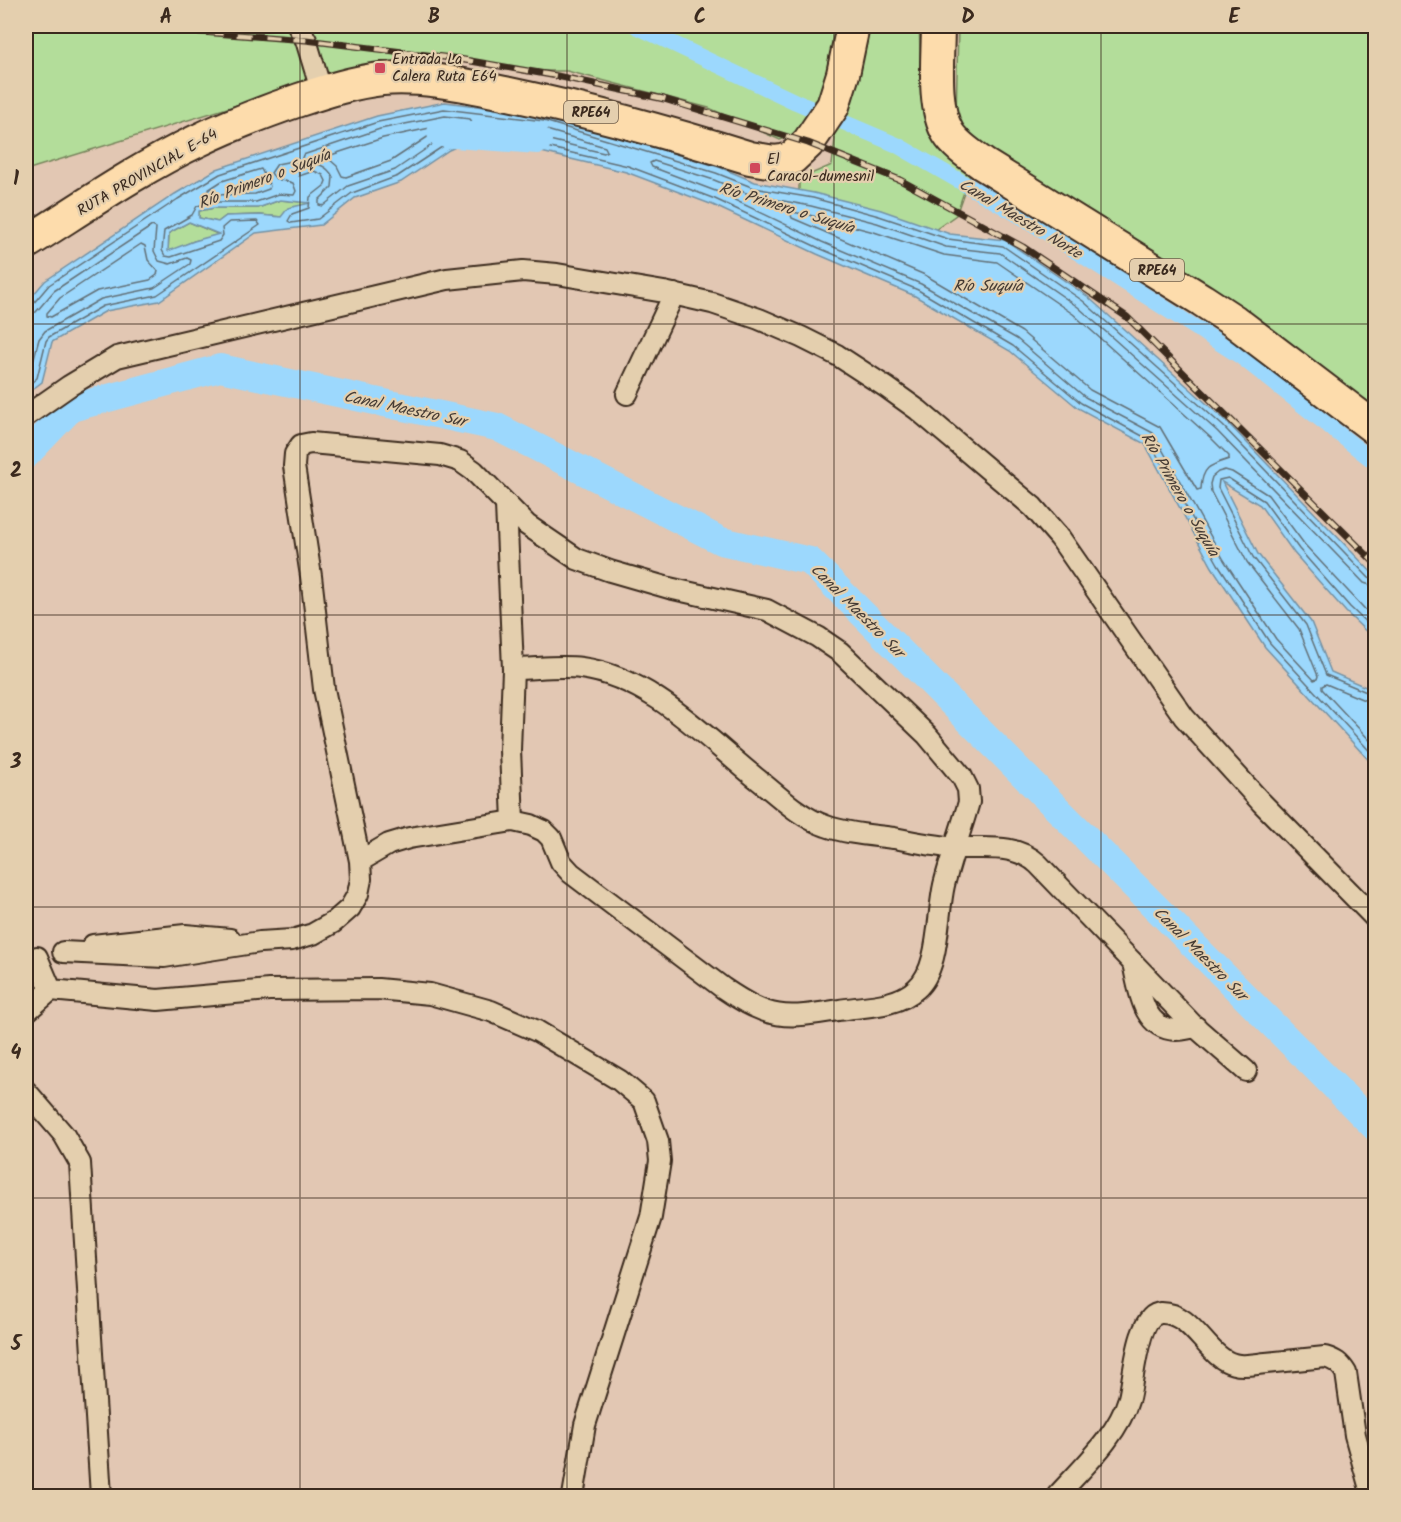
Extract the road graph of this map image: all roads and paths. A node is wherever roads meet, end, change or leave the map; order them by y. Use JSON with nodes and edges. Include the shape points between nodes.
{"nodes":[{"id":1,"x":298,"y":26,"type":"edge"},
{"id":2,"x":853,"y":26,"type":"edge"},
{"id":3,"x":938,"y":26,"type":"edge"},
{"id":4,"x":322,"y":93,"type":"junction"},
{"id":5,"x":26,"y":243,"type":"edge"},
{"id":6,"x":674,"y":294,"type":"junction"},
{"id":7,"x":627,"y":394,"type":"dead end"},
{"id":8,"x":26,"y":416,"type":"edge"},
{"id":9,"x":1376,"y":429,"type":"edge"},
{"id":10,"x":506,"y":505,"type":"junction"},
{"id":11,"x":513,"y":669,"type":"junction"},
{"id":12,"x":513,"y":821,"type":"junction"},
{"id":13,"x":955,"y":848,"type":"junction"},
{"id":14,"x":360,"y":861,"type":"junction"},
{"id":15,"x":1376,"y":919,"type":"edge"},
{"id":16,"x":31,"y":959,"type":"edge"},
{"id":17,"x":51,"y":990,"type":"junction"},
{"id":18,"x":26,"y":1012,"type":"edge"},
{"id":19,"x":1246,"y":1071,"type":"dead end"},
{"id":20,"x":26,"y":1091,"type":"edge"},
{"id":21,"x":101,"y":1497,"type":"edge"},
{"id":22,"x":573,"y":1497,"type":"edge"},
{"id":23,"x":1057,"y":1497,"type":"edge"},
{"id":24,"x":1372,"y":1497,"type":"edge"}],
"edges":[{"from":1,"to":4,"type":"street"},
{"from":2,"to":4,"type":"main road","name":"RUTA PROVINCIAL E-64","number":"RPE64","via":[[833,106],[805,147],[783,161],[750,158],[585,110],[435,81],[382,79]]},
{"from":3,"to":9,"type":"main road","number":"RPE64","via":[[941,116],[951,137],[983,164],[1218,311]]},
{"from":4,"to":5,"type":"main road","name":"RUTA PROVINCIAL E-64","number":"RPE64","via":[[196,141]]},
{"from":6,"to":7,"type":"street"},
{"from":6,"to":8,"type":"street","via":[[523,271],[447,279],[117,357]]},
{"from":6,"to":15,"type":"street","via":[[759,319],[837,355],[918,410],[1033,507],[1060,538],[1184,717],[1260,802]]},
{"from":10,"to":11,"type":"street"},
{"from":10,"to":13,"type":"street","via":[[527,525],[577,559],[669,588],[767,610],[840,652],[927,735],[962,777],[969,802]]},
{"from":10,"to":14,"type":"street","via":[[474,471],[460,461],[440,455],[311,443],[301,445],[295,454],[324,689]]},
{"from":11,"to":12,"type":"street"},
{"from":11,"to":13,"type":"street","via":[[579,668],[619,677],[669,707],[808,819],[851,832]]},
{"from":12,"to":13,"type":"street","via":[[544,831],[571,873],[723,988],[764,1012],[782,1016],[892,1002],[918,988],[932,963],[940,906]]},
{"from":12,"to":14,"type":"street","via":[[409,838],[389,844]]},
{"from":13,"to":19,"type":"street","via":[[1007,849],[1032,858],[1196,1027]]},
{"from":14,"to":16,"type":"street","via":[[358,894],[350,908],[313,934],[260,942],[175,936],[104,943]]},
{"from":16,"to":17,"type":"street"},
{"from":17,"to":18,"type":"street"},
{"from":17,"to":22,"type":"street","via":[[159,1000],[269,990],[378,989],[430,994],[491,1011],[537,1031],[619,1080],[644,1101],[658,1141],[657,1185],[651,1217],[585,1425]]},
{"from":20,"to":21,"type":"street","via":[[64,1135],[80,1163]]},
{"from":23,"to":24,"type":"street","via":[[1117,1422],[1128,1399],[1143,1327],[1159,1313],[1184,1322],[1233,1364],[1325,1357],[1341,1365],[1346,1373],[1354,1434]]}]}
